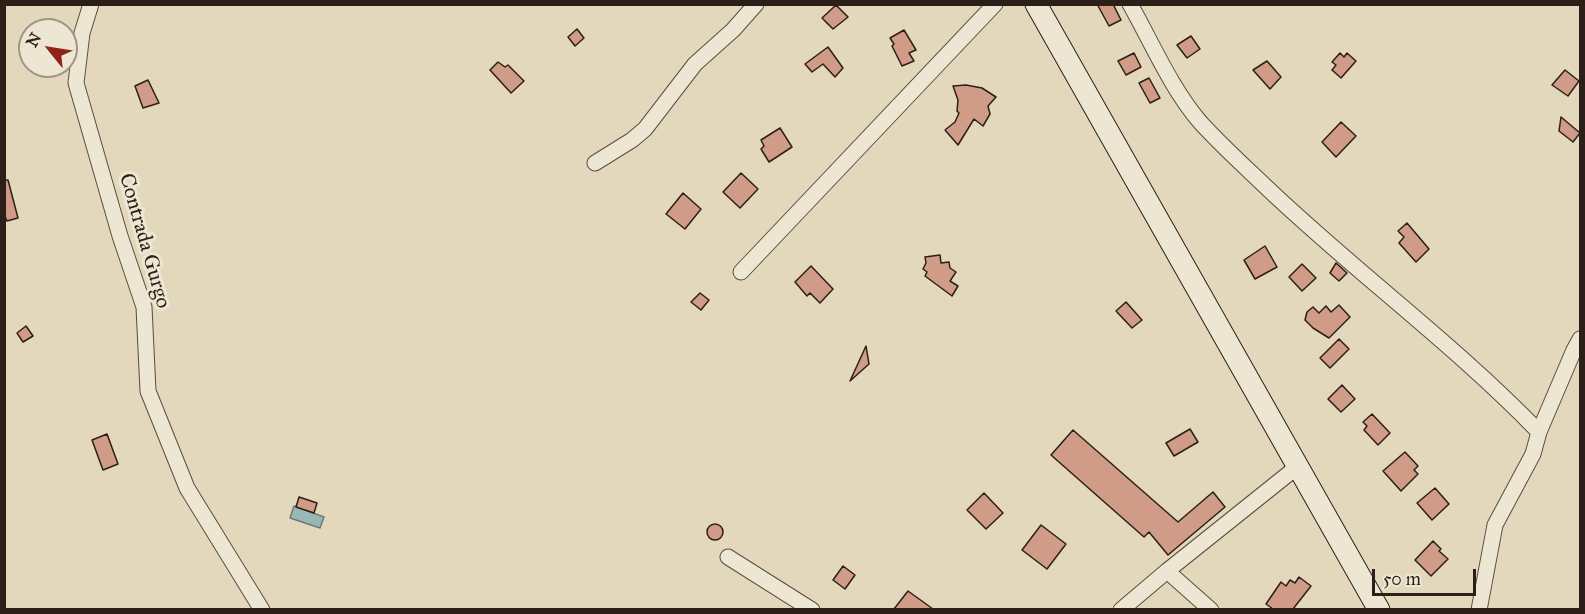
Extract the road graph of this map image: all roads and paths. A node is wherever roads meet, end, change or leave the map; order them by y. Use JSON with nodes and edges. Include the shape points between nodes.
{"nodes":[{"id":1,"x":91,"y":4,"type":"edge"},
{"id":2,"x":995,"y":4,"type":"edge"},
{"id":3,"x":1036,"y":4,"type":"edge"},
{"id":4,"x":1130,"y":4,"type":"edge"},
{"id":5,"x":748,"y":8,"type":"edge"},
{"id":6,"x":595,"y":163,"type":"dead end"},
{"id":7,"x":741,"y":272,"type":"dead end"},
{"id":8,"x":1581,"y":339,"type":"edge"},
{"id":9,"x":1539,"y":432,"type":"junction"},
{"id":10,"x":1297,"y":467,"type":"junction"},
{"id":11,"x":728,"y":557,"type":"dead end"},
{"id":12,"x":1167,"y":571,"type":"junction"},
{"id":13,"x":262,"y":609,"type":"edge"},
{"id":14,"x":812,"y":609,"type":"edge"},
{"id":15,"x":1121,"y":609,"type":"edge"},
{"id":16,"x":1210,"y":609,"type":"edge"},
{"id":17,"x":1379,"y":609,"type":"edge"},
{"id":18,"x":1479,"y":609,"type":"edge"}],
"edges":[{"from":1,"to":13,"type":"street","name":"Contrada Gurgo","via":[[82,33],[76,83],[144,307],[148,391],[187,488]]},
{"from":2,"to":7,"type":"street"},
{"from":3,"to":10,"type":"main road"},
{"from":4,"to":9,"type":"street","via":[[1176,87],[1200,121],[1310,229],[1510,402]]},
{"from":5,"to":6,"type":"street","via":[[733,30],[695,64],[645,129]]},
{"from":8,"to":9,"type":"street"},
{"from":9,"to":18,"type":"street","via":[[1533,454],[1495,525]]},
{"from":10,"to":12,"type":"street"},
{"from":10,"to":17,"type":"main road"},
{"from":11,"to":14,"type":"street"},
{"from":12,"to":15,"type":"street"},
{"from":12,"to":16,"type":"street"}]}
